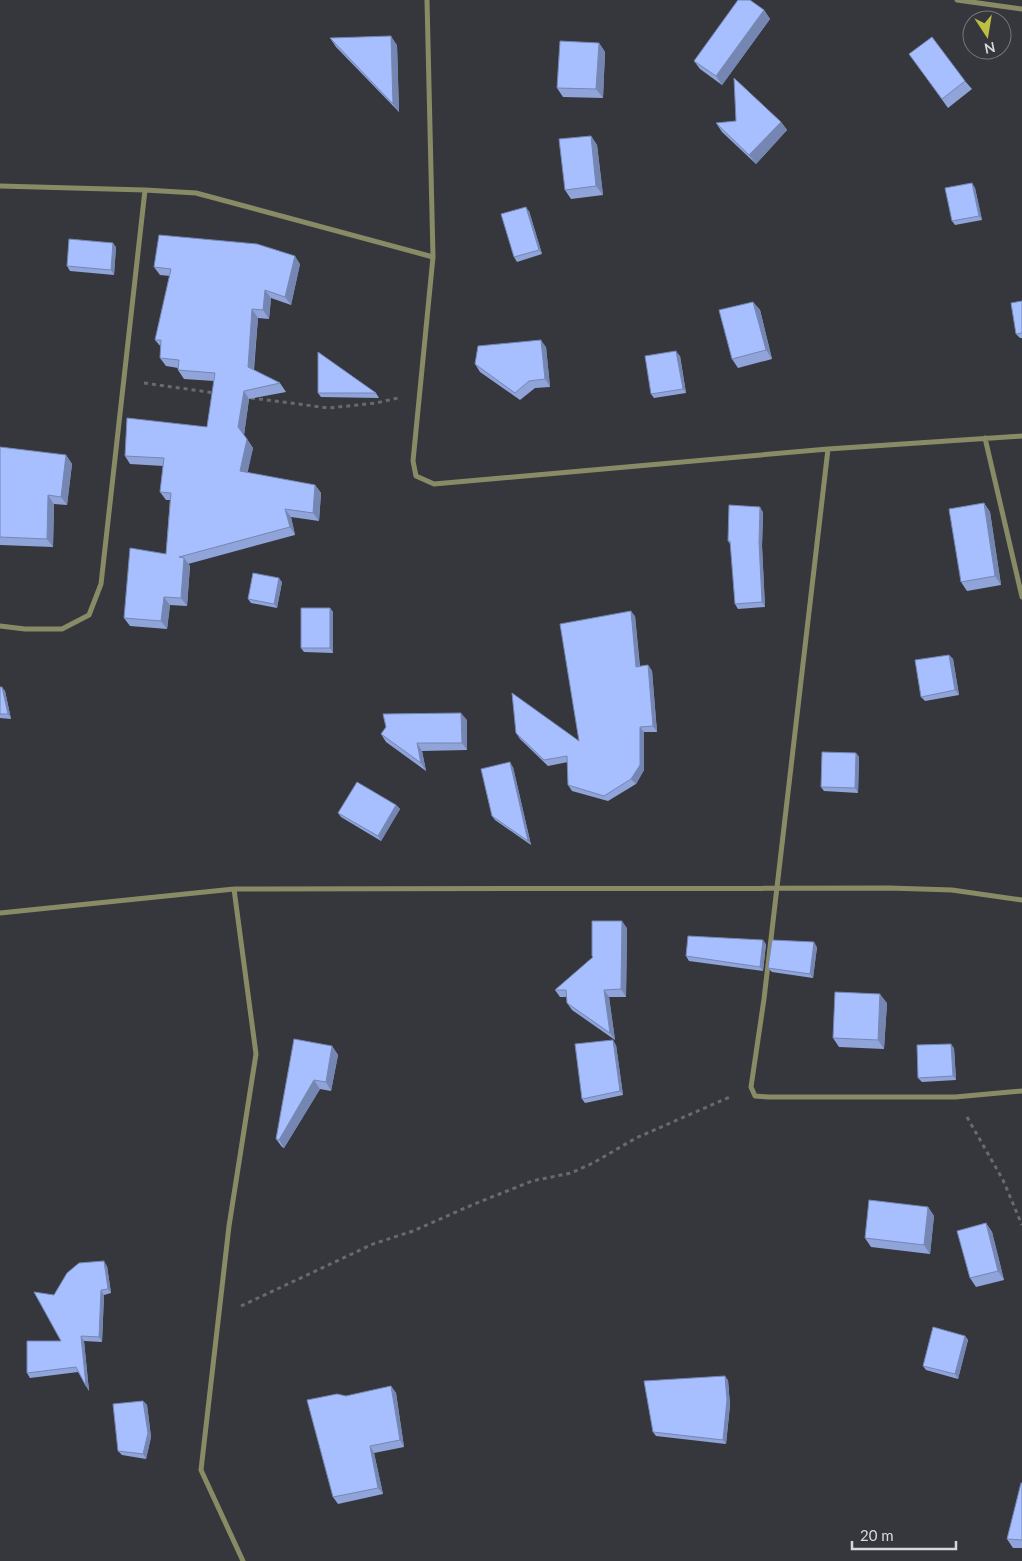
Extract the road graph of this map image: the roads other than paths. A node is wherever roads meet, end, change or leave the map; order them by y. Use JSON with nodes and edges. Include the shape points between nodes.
{"nodes":[{"id":1,"x":427,"y":0,"type":"edge"},
{"id":2,"x":958,"y":0,"type":"edge"},
{"id":3,"x":1022,"y":9,"type":"edge"},
{"id":4,"x":0,"y":186,"type":"edge"},
{"id":5,"x":145,"y":190,"type":"junction"},
{"id":6,"x":433,"y":257,"type":"junction"},
{"id":7,"x":1022,"y":436,"type":"edge"},
{"id":8,"x":985,"y":438,"type":"junction"},
{"id":9,"x":828,"y":449,"type":"junction"},
{"id":10,"x":1022,"y":597,"type":"edge"},
{"id":11,"x":0,"y":626,"type":"edge"},
{"id":12,"x":776,"y":888,"type":"junction"},
{"id":13,"x":234,"y":889,"type":"junction"},
{"id":14,"x":1022,"y":900,"type":"edge"},
{"id":15,"x":0,"y":913,"type":"edge"},
{"id":16,"x":1022,"y":1091,"type":"edge"},
{"id":17,"x":243,"y":1561,"type":"edge"}],
"edges":[{"from":1,"to":6,"type":"street"},
{"from":2,"to":3,"type":"street"},
{"from":4,"to":5,"type":"street"},
{"from":5,"to":6,"type":"street","via":[[196,193]]},
{"from":5,"to":11,"type":"street","via":[[101,584],[89,615],[62,629],[25,630]]},
{"from":6,"to":9,"type":"street","via":[[413,461],[416,476],[434,484]]},
{"from":7,"to":8,"type":"street"},
{"from":8,"to":9,"type":"street"},
{"from":8,"to":10,"type":"street"},
{"from":9,"to":12,"type":"street"},
{"from":12,"to":13,"type":"street"},
{"from":12,"to":14,"type":"street","via":[[952,890]]},
{"from":12,"to":16,"type":"street","via":[[751,1087],[755,1096],[955,1097]]},
{"from":13,"to":15,"type":"street"},
{"from":13,"to":17,"type":"street","via":[[256,1054],[229,1226],[201,1470]]}]}
